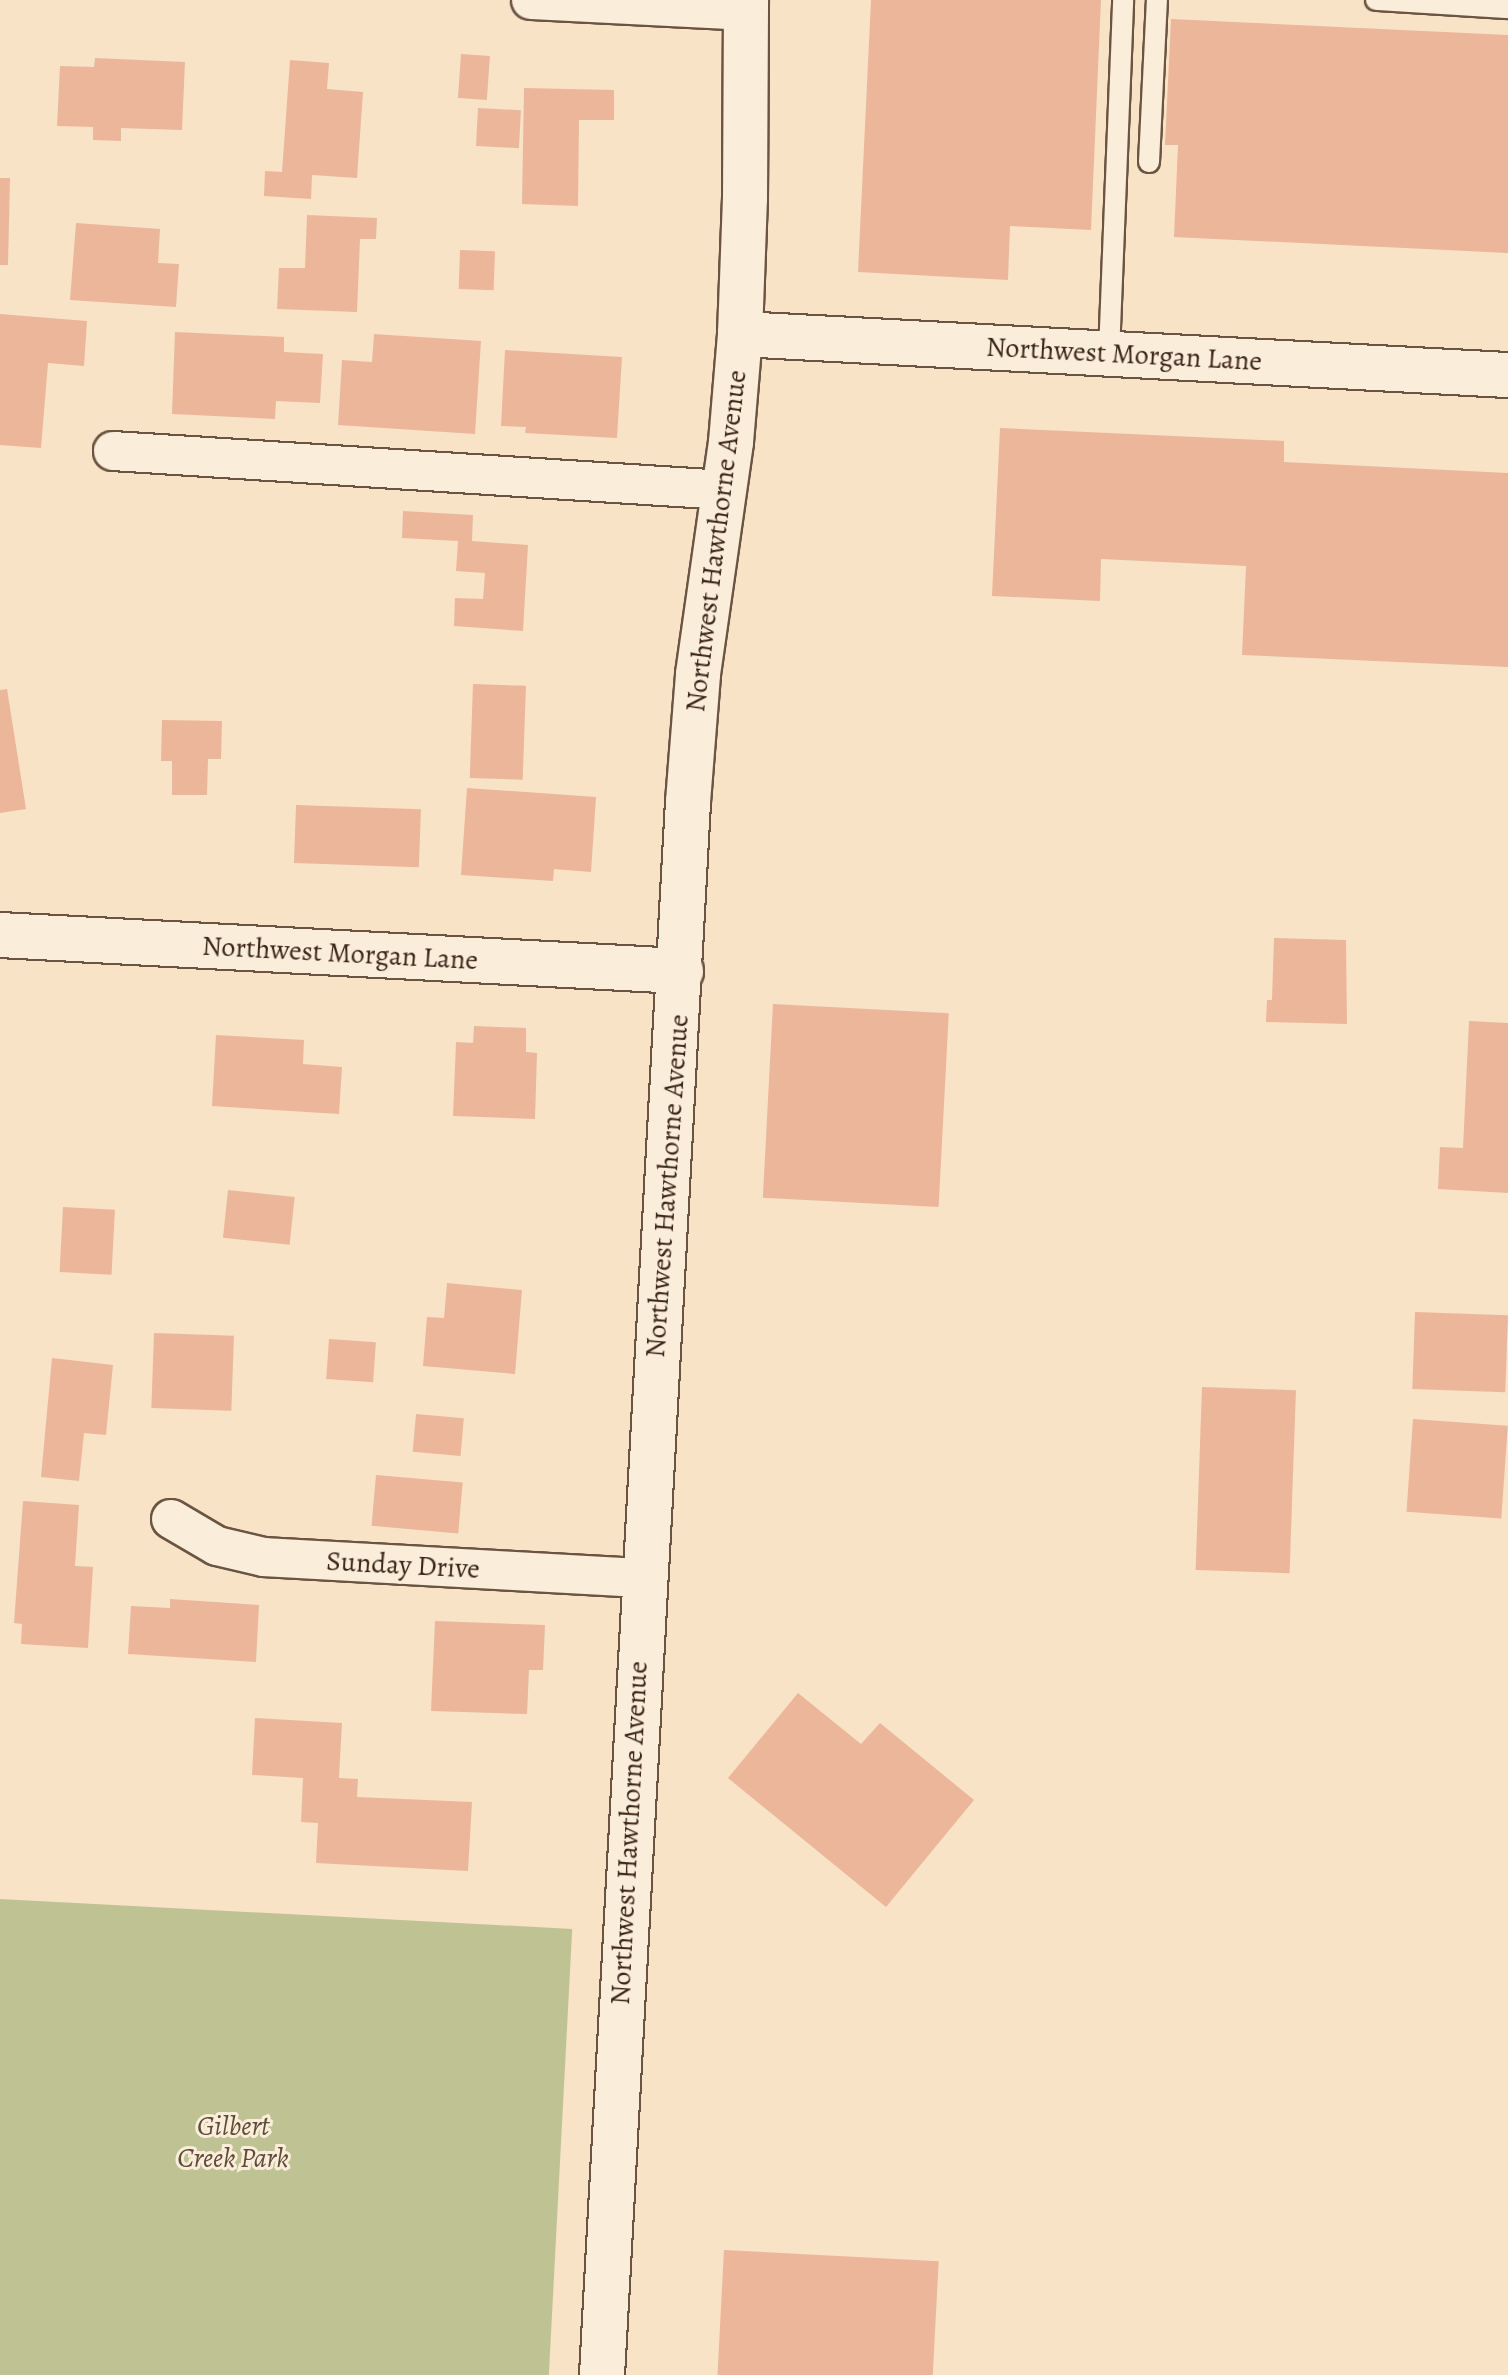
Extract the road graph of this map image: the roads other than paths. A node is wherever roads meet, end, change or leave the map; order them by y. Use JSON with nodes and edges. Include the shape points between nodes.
{"nodes":[{"id":1,"x":531,"y":0,"type":"edge"},
{"id":2,"x":1123,"y":0,"type":"edge"},
{"id":3,"x":1157,"y":0,"type":"edge"},
{"id":4,"x":1376,"y":0,"type":"edge"},
{"id":5,"x":746,"y":6,"type":"edge"},
{"id":6,"x":1508,"y":8,"type":"edge"},
{"id":7,"x":1149,"y":162,"type":"dead end"},
{"id":8,"x":740,"y":334,"type":"junction"},
{"id":9,"x":1109,"y":353,"type":"junction"},
{"id":10,"x":1508,"y":375,"type":"edge"},
{"id":11,"x":113,"y":451,"type":"dead end"},
{"id":12,"x":725,"y":490,"type":"junction"},
{"id":13,"x":0,"y":935,"type":"edge"},
{"id":14,"x":681,"y":971,"type":"junction"},
{"id":15,"x":171,"y":1519,"type":"dead end"},
{"id":16,"x":643,"y":1578,"type":"junction"},
{"id":17,"x":602,"y":2375,"type":"edge"}],
"edges":[{"from":1,"to":5,"type":"street"},
{"from":2,"to":9,"type":"lane"},
{"from":3,"to":7,"type":"lane"},
{"from":4,"to":6,"type":"lane"},
{"from":5,"to":8,"type":"street","name":"Northwest Hawthorne Avenue"},
{"from":8,"to":9,"type":"street","name":"Northwest Morgan Lane"},
{"from":8,"to":12,"type":"street","name":"Northwest Hawthorne Avenue"},
{"from":9,"to":10,"type":"street","name":"Northwest Morgan Lane"},
{"from":11,"to":12,"type":"street"},
{"from":12,"to":14,"type":"street","name":"Northwest Hawthorne Avenue","via":[[698,674]]},
{"from":13,"to":14,"type":"street","name":"Northwest Morgan Lane"},
{"from":14,"to":16,"type":"street","name":"Northwest Hawthorne Avenue"},
{"from":15,"to":16,"type":"street","name":"Sunday Drive","via":[[217,1546],[264,1557]]},
{"from":16,"to":17,"type":"street","name":"Northwest Hawthorne Avenue"}]}
